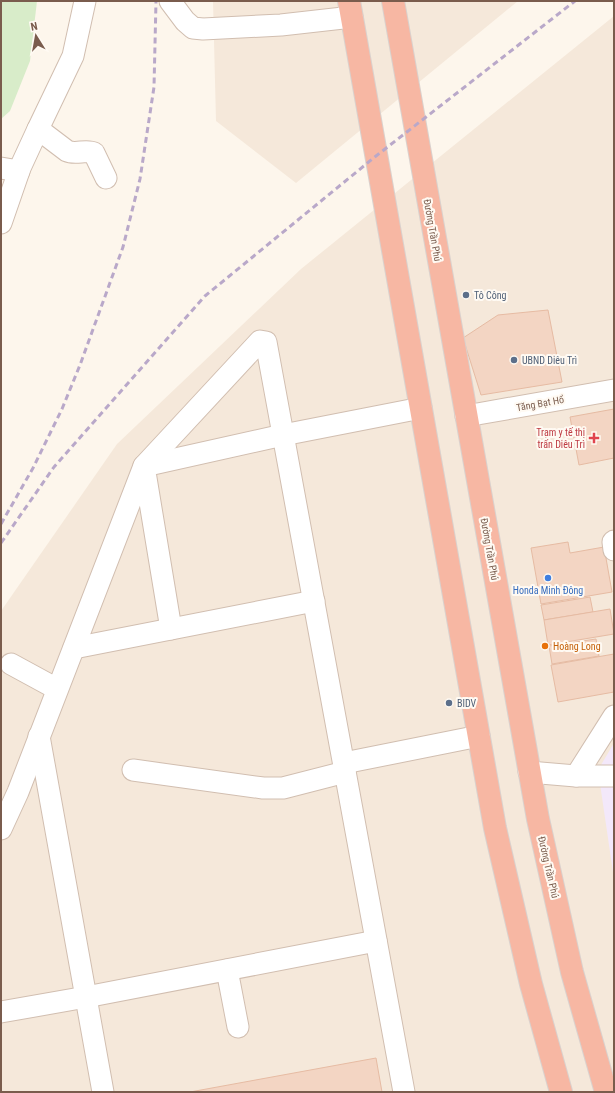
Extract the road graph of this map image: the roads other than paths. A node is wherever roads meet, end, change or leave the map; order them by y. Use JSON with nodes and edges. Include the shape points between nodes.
{"nodes":[{"id":1,"x":85,"y":1,"type":"edge"},
{"id":2,"x":170,"y":1,"type":"edge"},
{"id":3,"x":393,"y":1,"type":"edge"},
{"id":4,"x":351,"y":9,"type":"edge"},
{"id":5,"x":38,"y":129,"type":"junction"},
{"id":6,"x":10,"y":170,"type":"edge"},
{"id":7,"x":106,"y":178,"type":"dead end"},
{"id":8,"x":1,"y":223,"type":"edge"},
{"id":9,"x":614,"y":390,"type":"edge"},
{"id":10,"x":421,"y":408,"type":"junction"},
{"id":11,"x":466,"y":416,"type":"junction"},
{"id":12,"x":283,"y":435,"type":"junction"},
{"id":13,"x":144,"y":466,"type":"junction"},
{"id":14,"x":614,"y":541,"type":"edge"},
{"id":15,"x":614,"y":550,"type":"edge"},
{"id":16,"x":314,"y":601,"type":"junction"},
{"id":17,"x":171,"y":629,"type":"junction"},
{"id":18,"x":74,"y":648,"type":"junction"},
{"id":19,"x":11,"y":664,"type":"dead end"},
{"id":20,"x":57,"y":689,"type":"junction"},
{"id":21,"x":614,"y":716,"type":"edge"},
{"id":22,"x":39,"y":736,"type":"junction"},
{"id":23,"x":479,"y":736,"type":"junction"},
{"id":24,"x":344,"y":767,"type":"junction"},
{"id":25,"x":133,"y":770,"type":"dead end"},
{"id":26,"x":529,"y":772,"type":"junction"},
{"id":27,"x":576,"y":776,"type":"junction"},
{"id":28,"x":614,"y":776,"type":"edge"},
{"id":29,"x":1,"y":829,"type":"edge"},
{"id":30,"x":376,"y":941,"type":"junction"},
{"id":31,"x":227,"y":970,"type":"junction"},
{"id":32,"x":86,"y":997,"type":"junction"},
{"id":33,"x":1,"y":1012,"type":"edge"},
{"id":34,"x":238,"y":1027,"type":"dead end"},
{"id":35,"x":103,"y":1092,"type":"edge"},
{"id":36,"x":404,"y":1092,"type":"edge"},
{"id":37,"x":561,"y":1092,"type":"edge"},
{"id":38,"x":606,"y":1092,"type":"edge"}],
"edges":[{"from":1,"to":5,"type":"street","via":[[73,56]]},
{"from":2,"to":4,"type":"street","via":[[185,21],[193,28],[203,30],[281,25]]},
{"from":3,"to":11,"type":"highway","name":"Đường Trần Phú"},
{"from":4,"to":10,"type":"highway"},
{"from":5,"to":6,"type":"street"},
{"from":5,"to":7,"type":"street","via":[[67,151],[94,153]]},
{"from":6,"to":8,"type":"street"},
{"from":9,"to":11,"type":"street","name":"Tăng Bạt Hổ"},
{"from":10,"to":12,"type":"street"},
{"from":10,"to":23,"type":"highway"},
{"from":11,"to":26,"type":"highway","name":"Đường Trần Phú"},
{"from":12,"to":13,"type":"street"},
{"from":12,"to":13,"type":"street","via":[[268,348],[266,342],[260,342]]},
{"from":12,"to":16,"type":"street"},
{"from":13,"to":17,"type":"street"},
{"from":13,"to":18,"type":"street"},
{"from":14,"to":15,"type":"street"},
{"from":16,"to":17,"type":"street"},
{"from":16,"to":24,"type":"street"},
{"from":17,"to":18,"type":"street"},
{"from":18,"to":20,"type":"street"},
{"from":19,"to":20,"type":"street"},
{"from":20,"to":22,"type":"street"},
{"from":21,"to":27,"type":"street"},
{"from":22,"to":29,"type":"street"},
{"from":22,"to":32,"type":"street"},
{"from":23,"to":24,"type":"street"},
{"from":23,"to":37,"type":"highway","via":[[495,828],[531,984]]},
{"from":24,"to":25,"type":"street","via":[[283,788],[263,788]]},
{"from":24,"to":30,"type":"street"},
{"from":26,"to":27,"type":"street"},
{"from":26,"to":38,"type":"highway","name":"Đường Trần Phú","via":[[572,972]]},
{"from":27,"to":28,"type":"street"},
{"from":30,"to":31,"type":"street"},
{"from":30,"to":36,"type":"street"},
{"from":31,"to":32,"type":"street"},
{"from":31,"to":34,"type":"street"},
{"from":32,"to":33,"type":"street"},
{"from":32,"to":35,"type":"street"}]}
